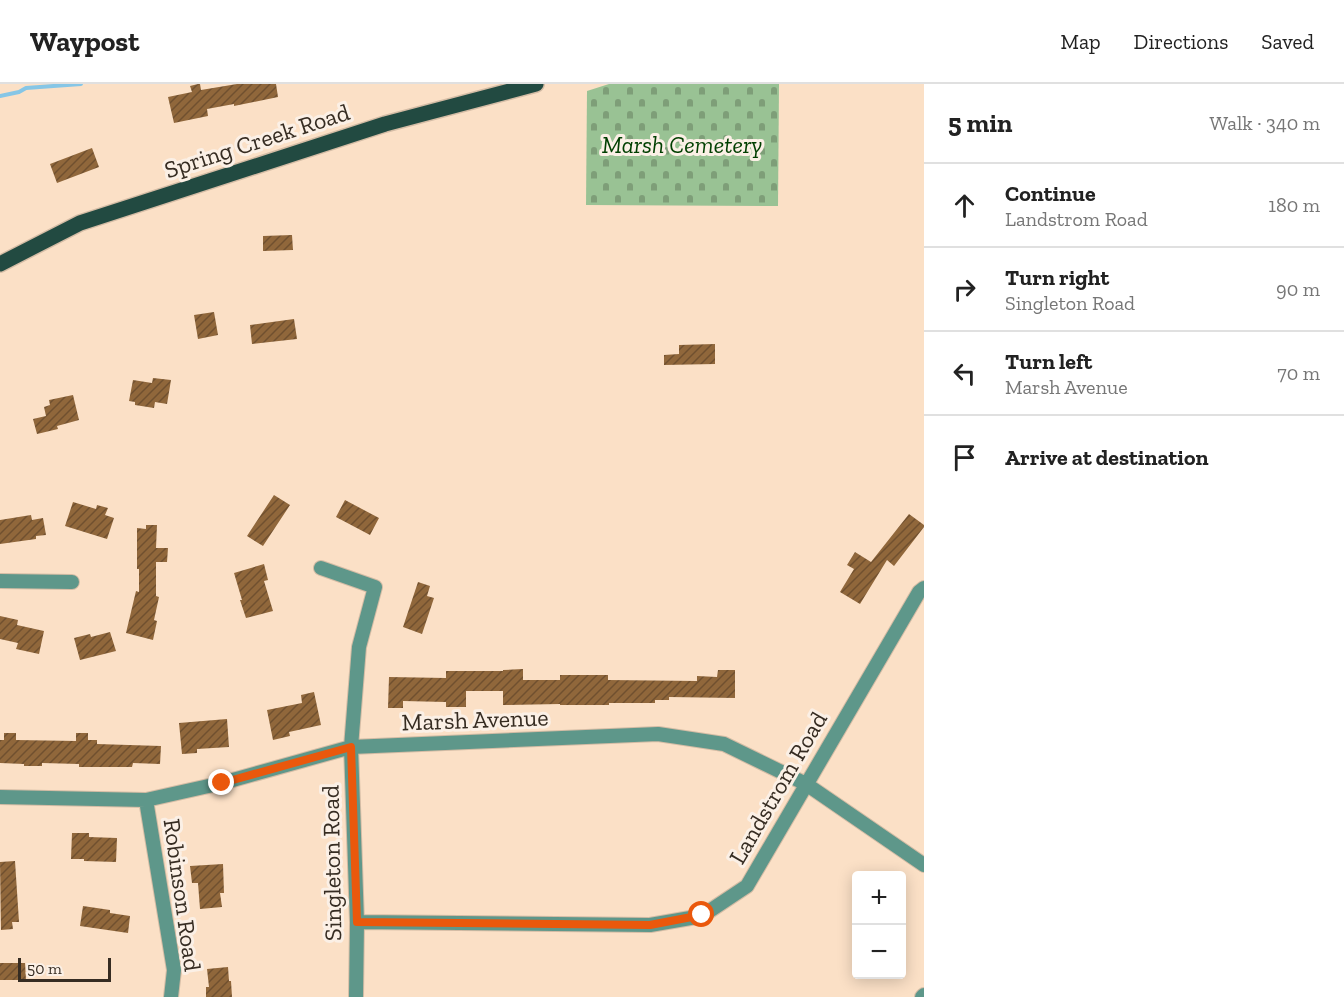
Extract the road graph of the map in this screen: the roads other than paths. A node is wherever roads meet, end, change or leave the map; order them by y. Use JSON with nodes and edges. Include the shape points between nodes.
{"nodes":[{"id":1,"x":536,"y":84,"type":"edge"},
{"id":2,"x":0,"y":264,"type":"edge"},
{"id":3,"x":321,"y":568,"type":"dead end"},
{"id":4,"x":0,"y":581,"type":"edge"},
{"id":5,"x":72,"y":582,"type":"dead end"},
{"id":6,"x":924,"y":588,"type":"edge"},
{"id":7,"x":351,"y":747,"type":"junction"},
{"id":8,"x":806,"y":784,"type":"junction"},
{"id":9,"x":0,"y":797,"type":"edge"},
{"id":10,"x":146,"y":800,"type":"junction"},
{"id":11,"x":924,"y":865,"type":"edge"},
{"id":12,"x":357,"y":922,"type":"junction"},
{"id":13,"x":171,"y":997,"type":"edge"},
{"id":14,"x":356,"y":997,"type":"edge"}],
"edges":[{"from":1,"to":2,"type":"main road","name":"Spring Creek Road","via":[[385,124],[80,223]]},
{"from":3,"to":7,"type":"street","name":"Singleton Road","via":[[375,587],[359,647]]},
{"from":4,"to":5,"type":"street"},
{"from":6,"to":8,"type":"street","name":"Landstrom Road"},
{"from":7,"to":8,"type":"street","name":"Marsh Avenue","via":[[658,734],[724,744]]},
{"from":7,"to":10,"type":"street","name":"Marsh Avenue"},
{"from":7,"to":12,"type":"street","name":"Singleton Road"},
{"from":8,"to":11,"type":"street","name":"Marsh Avenue"},
{"from":8,"to":12,"type":"street","name":"Landstrom Road","via":[[747,886],[702,915],[650,925]]},
{"from":9,"to":10,"type":"street","name":"Marsh Avenue"},
{"from":10,"to":13,"type":"street","name":"Robinson Road","via":[[174,970]]},
{"from":12,"to":14,"type":"street","name":"Singleton Road"}]}
